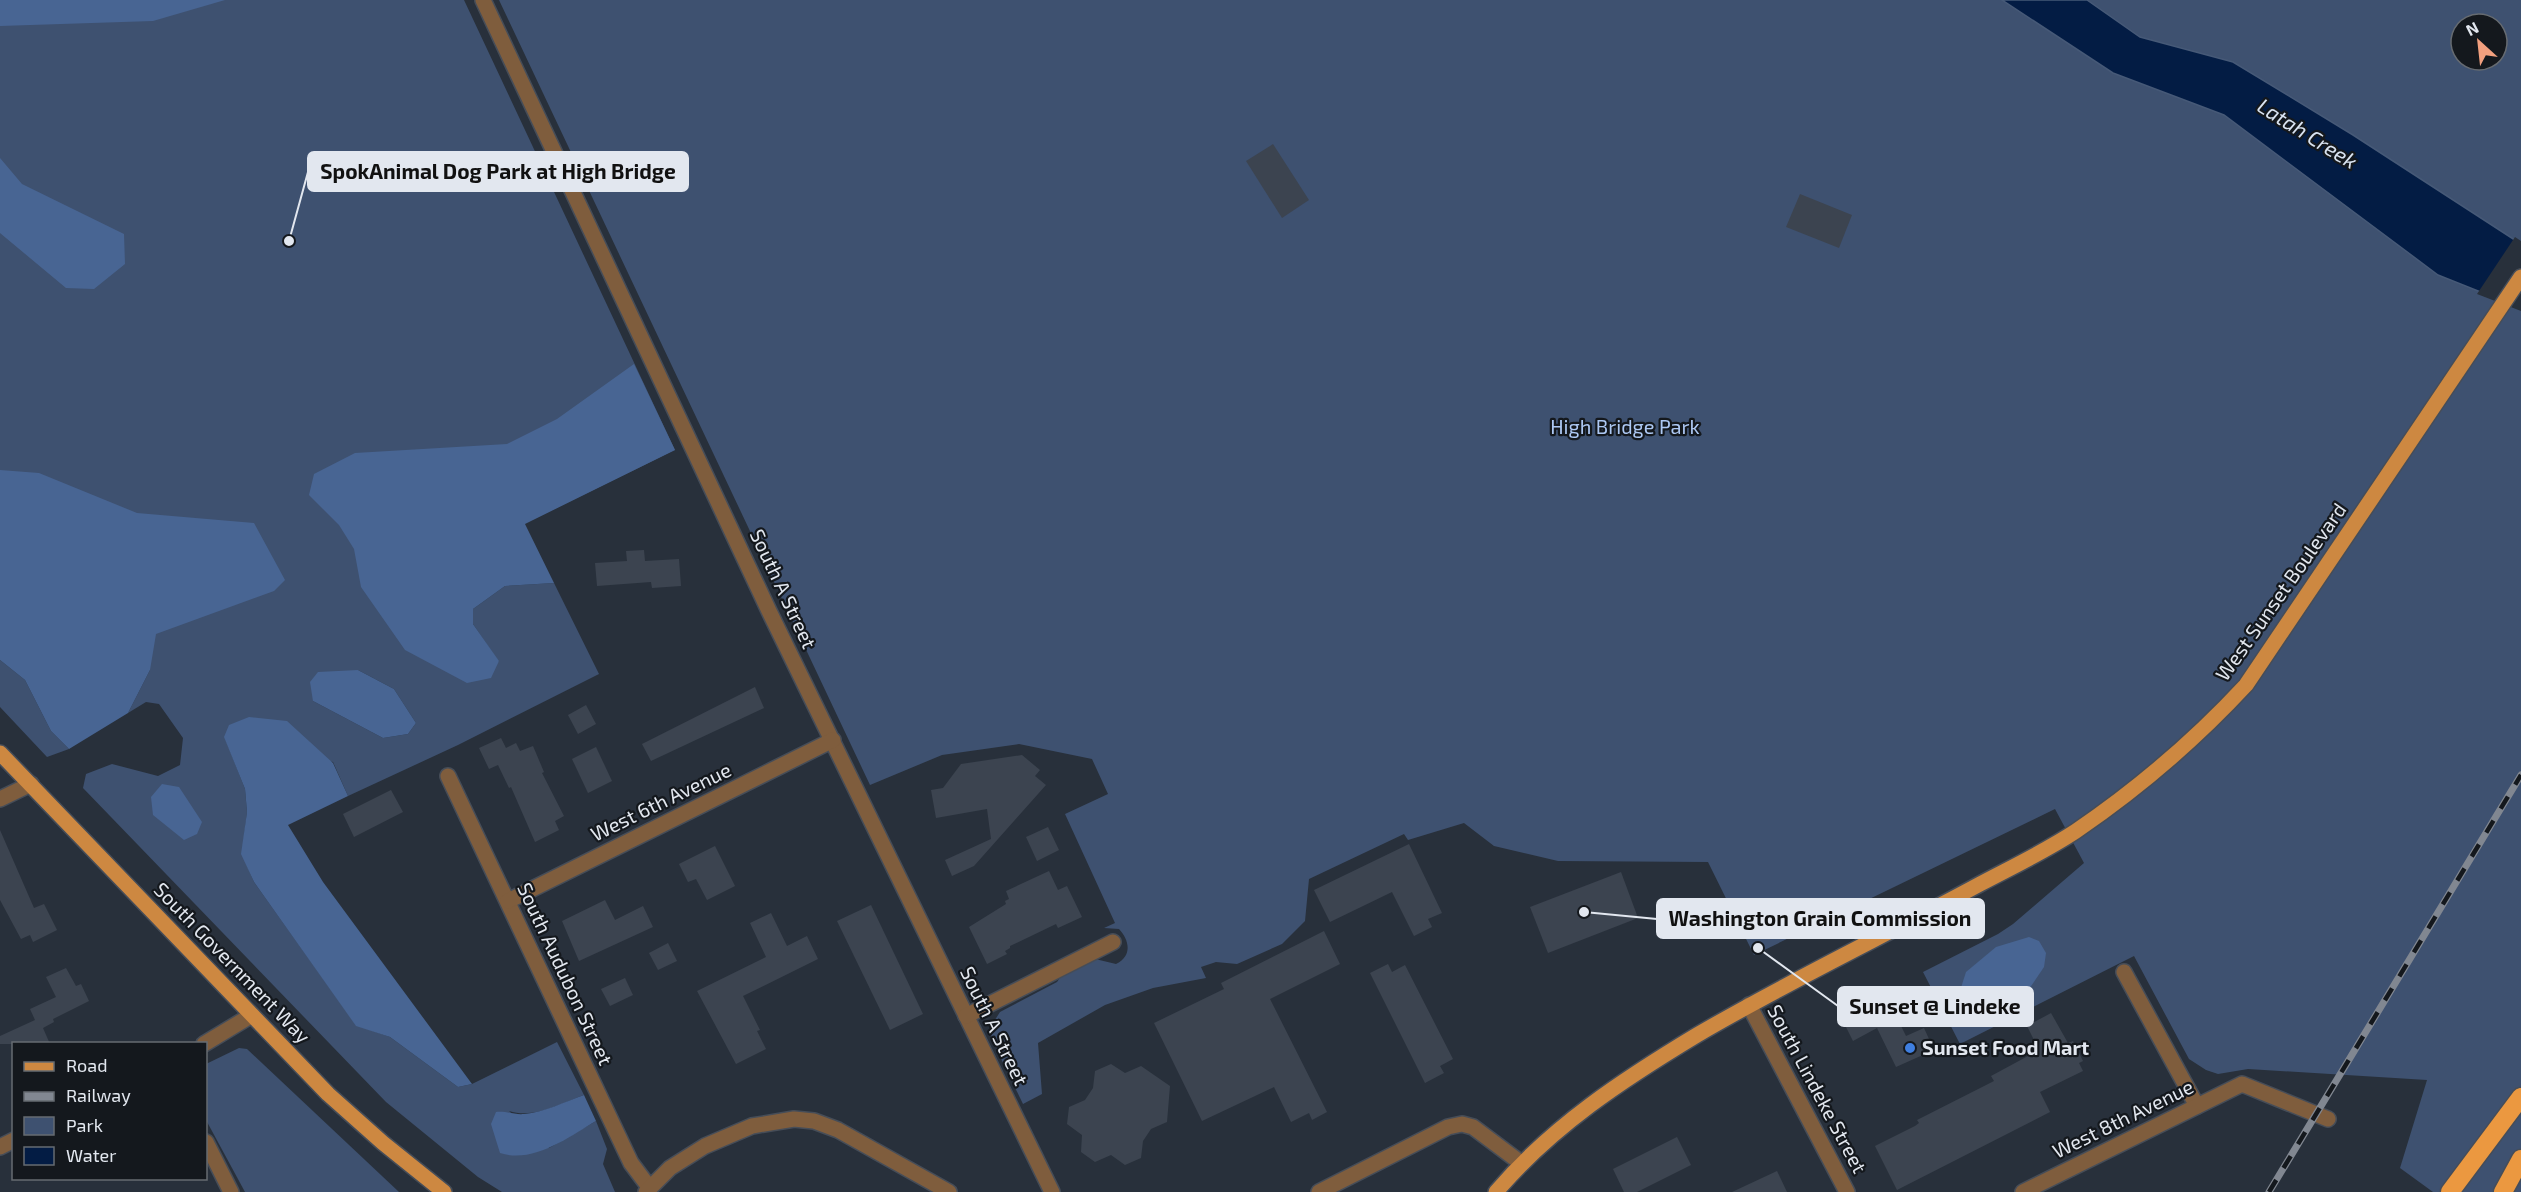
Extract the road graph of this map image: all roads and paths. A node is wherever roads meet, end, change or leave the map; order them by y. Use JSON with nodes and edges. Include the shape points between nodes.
{"nodes":[{"id":1,"x":483,"y":0,"type":"edge"},
{"id":2,"x":2521,"y":277,"type":"edge"},
{"id":3,"x":833,"y":740,"type":"junction"},
{"id":4,"x":0,"y":753,"type":"edge"},
{"id":5,"x":448,"y":776,"type":"dead end"},
{"id":6,"x":31,"y":784,"type":"junction"},
{"id":7,"x":0,"y":799,"type":"edge"},
{"id":8,"x":508,"y":901,"type":"junction"},
{"id":9,"x":1113,"y":942,"type":"dead end"},
{"id":10,"x":2124,"y":972,"type":"dead end"},
{"id":11,"x":1749,"y":1005,"type":"junction"},
{"id":12,"x":252,"y":1015,"type":"junction"},
{"id":13,"x":966,"y":1016,"type":"junction"},
{"id":14,"x":207,"y":1042,"type":"edge"},
{"id":15,"x":2521,"y":1097,"type":"edge"},
{"id":16,"x":2197,"y":1106,"type":"junction"},
{"id":17,"x":2328,"y":1119,"type":"dead end"},
{"id":18,"x":207,"y":1144,"type":"edge"},
{"id":19,"x":2521,"y":1158,"type":"edge"},
{"id":20,"x":1521,"y":1163,"type":"junction"},
{"id":21,"x":647,"y":1190,"type":"edge"},
{"id":22,"x":231,"y":1192,"type":"edge"},
{"id":23,"x":444,"y":1192,"type":"edge"},
{"id":24,"x":949,"y":1192,"type":"edge"},
{"id":25,"x":1052,"y":1192,"type":"edge"},
{"id":26,"x":1319,"y":1192,"type":"edge"},
{"id":27,"x":1496,"y":1192,"type":"edge"},
{"id":28,"x":1847,"y":1192,"type":"edge"},
{"id":29,"x":2023,"y":1192,"type":"edge"},
{"id":30,"x":2450,"y":1192,"type":"edge"},
{"id":31,"x":2503,"y":1192,"type":"edge"}],
"edges":[{"from":1,"to":3,"type":"street","name":"South A Street"},
{"from":2,"to":11,"type":"main road","name":"West Sunset Boulevard","via":[[2246,685],[2211,722],[2152,775],[2075,831]]},
{"from":3,"to":8,"type":"street","name":"West 6th Avenue"},
{"from":3,"to":13,"type":"street","name":"South A Street"},
{"from":4,"to":6,"type":"main road","name":"South Government Way"},
{"from":5,"to":8,"type":"street","name":"South Audubon Street"},
{"from":6,"to":7,"type":"street"},
{"from":6,"to":12,"type":"main road","name":"South Government Way"},
{"from":8,"to":21,"type":"street","name":"South Audubon Street","via":[[630,1163]]},
{"from":9,"to":13,"type":"street"},
{"from":10,"to":16,"type":"street"},
{"from":11,"to":20,"type":"main road","name":"West Sunset Boulevard","via":[[1638,1070],[1577,1114]]},
{"from":11,"to":28,"type":"street","name":"South Lindeke Street"},
{"from":12,"to":14,"type":"street"},
{"from":12,"to":23,"type":"main road","name":"South Government Way","via":[[328,1094]]},
{"from":13,"to":25,"type":"street","name":"South A Street"},
{"from":15,"to":30,"type":"highway"},
{"from":16,"to":17,"type":"street","name":"West 8th Avenue","via":[[2242,1084]]},
{"from":16,"to":29,"type":"street","name":"West 8th Avenue"},
{"from":18,"to":22,"type":"street"},
{"from":19,"to":31,"type":"highway"},
{"from":20,"to":26,"type":"street","via":[[1473,1127],[1462,1124],[1448,1127]]},
{"from":20,"to":27,"type":"main road","name":"West Sunset Boulevard"},
{"from":21,"to":24,"type":"street","via":[[683,1159],[729,1135],[752,1126],[794,1119],[838,1130]]}]}
